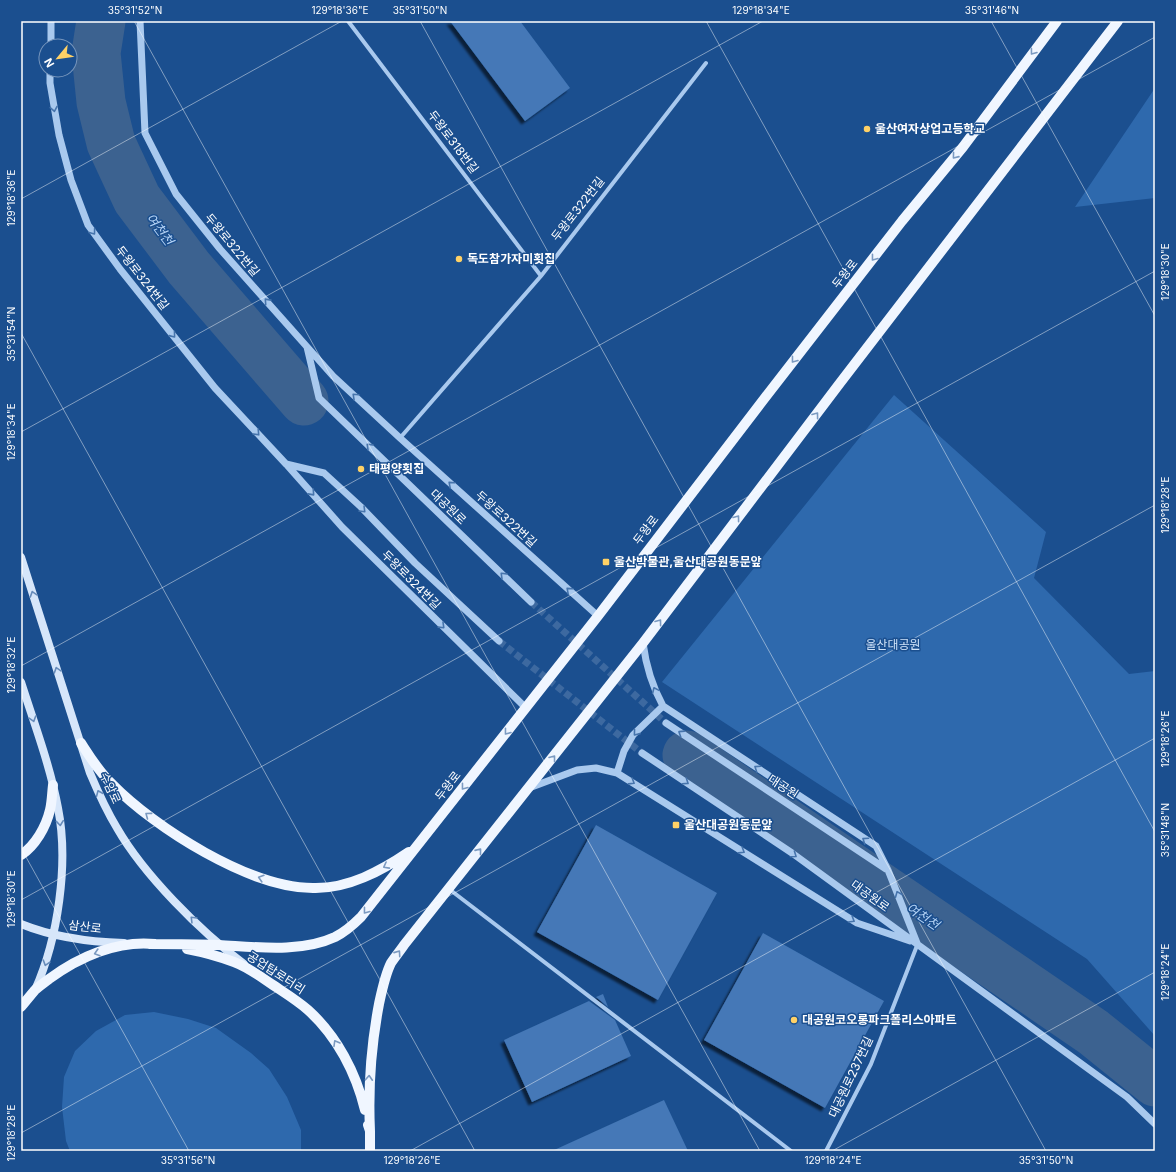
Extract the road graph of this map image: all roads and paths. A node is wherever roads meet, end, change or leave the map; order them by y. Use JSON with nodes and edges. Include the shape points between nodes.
{"nodes":[{"id":1,"x":51,"y":21,"type":"edge"},
{"id":2,"x":140,"y":21,"type":"edge"},
{"id":3,"x":348,"y":21,"type":"edge"},
{"id":4,"x":1057,"y":21,"type":"edge"},
{"id":5,"x":1118,"y":21,"type":"edge"},
{"id":6,"x":51,"y":38,"type":"edge"},
{"id":7,"x":706,"y":63,"type":"dead end"},
{"id":8,"x":50,"y":78,"type":"edge"},
{"id":9,"x":541,"y":276,"type":"junction"},
{"id":10,"x":307,"y":346,"type":"junction"},
{"id":11,"x":400,"y":438,"type":"junction"},
{"id":12,"x":286,"y":464,"type":"junction"},
{"id":13,"x":21,"y":557,"type":"edge"},
{"id":14,"x":531,"y":602,"type":"tunnel mouth"},
{"id":15,"x":598,"y":616,"type":"junction"},
{"id":16,"x":499,"y":641,"type":"tunnel mouth"},
{"id":17,"x":643,"y":643,"type":"junction"},
{"id":18,"x":21,"y":682,"type":"edge"},
{"id":19,"x":663,"y":706,"type":"junction"},
{"id":20,"x":526,"y":708,"type":"junction"},
{"id":21,"x":666,"y":723,"type":"tunnel mouth"},
{"id":22,"x":80,"y":743,"type":"junction"},
{"id":23,"x":642,"y":753,"type":"tunnel mouth"},
{"id":24,"x":617,"y":773,"type":"junction"},
{"id":25,"x":53,"y":785,"type":"junction"},
{"id":26,"x":529,"y":788,"type":"junction"},
{"id":27,"x":418,"y":845,"type":"junction"},
{"id":28,"x":21,"y":855,"type":"edge"},
{"id":29,"x":888,"y":870,"type":"junction"},
{"id":30,"x":449,"y":889,"type":"junction"},
{"id":31,"x":21,"y":924,"type":"edge"},
{"id":32,"x":53,"y":934,"type":"junction"},
{"id":33,"x":918,"y":943,"type":"junction"},
{"id":34,"x":149,"y":944,"type":"junction"},
{"id":35,"x":221,"y":946,"type":"junction"},
{"id":36,"x":262,"y":978,"type":"junction"},
{"id":37,"x":35,"y":990,"type":"junction"},
{"id":38,"x":21,"y":1007,"type":"edge"},
{"id":39,"x":1155,"y":1124,"type":"edge"},
{"id":40,"x":370,"y":1131,"type":"junction"},
{"id":41,"x":370,"y":1151,"type":"edge"},
{"id":42,"x":791,"y":1151,"type":"edge"},
{"id":43,"x":826,"y":1151,"type":"edge"}],
"edges":[{"from":1,"to":6,"type":"street"},
{"from":10,"to":2,"type":"street","name":"두왕로322번길","one_way":true,"via":[[214,242],[176,194],[169,181],[145,133]]},
{"from":3,"to":9,"type":"street","name":"두왕로318번길"},
{"from":4,"to":15,"type":"main road","name":"두왕로","one_way":true,"via":[[963,147],[764,398]]},
{"from":17,"to":5,"type":"main road","one_way":true},
{"from":7,"to":9,"type":"street","name":"두왕로322번길"},
{"from":8,"to":12,"type":"street","name":"두왕로324번길","one_way":true,"via":[[59,135],[71,180],[88,225],[215,388]]},
{"from":9,"to":11,"type":"street","name":"두왕로322번길"},
{"from":11,"to":10,"type":"street","name":"두왕로322번길","one_way":true,"via":[[333,376]]},
{"from":14,"to":10,"type":"street","name":"대공원로","one_way":true,"via":[[319,398]]},
{"from":15,"to":11,"type":"street","name":"두왕로322번길","one_way":true},
{"from":12,"to":16,"type":"street","one_way":true,"via":[[324,474]]},
{"from":12,"to":20,"type":"street","name":"두왕로324번길","one_way":true,"via":[[347,532]]},
{"from":22,"to":13,"type":"main road","name":"수암로","one_way":true},
{"from":15,"to":20,"type":"main road","name":"두왕로"},
{"from":19,"to":17,"type":"street","one_way":true,"via":[[650,676]]},
{"from":26,"to":17,"type":"main road","one_way":true},
{"from":18,"to":25,"type":"main road","one_way":true},
{"from":19,"to":24,"type":"street","one_way":true,"via":[[633,735],[624,751]]},
{"from":29,"to":19,"type":"street","one_way":true,"via":[[876,846]]},
{"from":20,"to":27,"type":"main road","name":"두왕로","one_way":true},
{"from":29,"to":21,"type":"street","name":"대공원","one_way":true},
{"from":27,"to":22,"type":"main road","one_way":true,"via":[[390,865],[338,885],[314,888],[268,881],[219,860],[151,818],[111,783]]},
{"from":35,"to":22,"type":"main road","name":"수암로","one_way":true,"via":[[153,878],[117,830],[102,802]]},
{"from":23,"to":33,"type":"street","name":"대공원로","one_way":true,"via":[[792,853]]},
{"from":24,"to":26,"type":"street","via":[[596,768],[577,770]]},
{"from":24,"to":33,"type":"street","one_way":true,"via":[[857,923]]},
{"from":25,"to":28,"type":"main road","via":[[50,810],[44,827],[35,842]]},
{"from":25,"to":32,"type":"main road","one_way":true,"via":[[62,841],[61,881]]},
{"from":30,"to":26,"type":"main road","one_way":true},
{"from":27,"to":35,"type":"main road","name":"두왕로","one_way":true,"via":[[361,917],[349,929],[334,938],[315,944],[290,947]]},
{"from":33,"to":29,"type":"street","one_way":true},
{"from":40,"to":30,"type":"main road","one_way":true,"via":[[370,1060],[383,986],[391,963]]},
{"from":30,"to":42,"type":"street"},
{"from":31,"to":32,"type":"main road","name":"삼산로"},
{"from":32,"to":34,"type":"main road","name":"삼산로"},
{"from":32,"to":37,"type":"main road","one_way":true},
{"from":33,"to":39,"type":"street","name":"대공원로","via":[[1127,1097]]},
{"from":33,"to":43,"type":"street","name":"대공원로237번길","via":[[871,1064]]},
{"from":34,"to":35,"type":"main road","name":"두왕로"},
{"from":34,"to":36,"type":"main road","name":"공업탑로터리","via":[[209,954],[235,963]]},
{"from":34,"to":37,"type":"main road","name":"공업탑로터리","one_way":true,"via":[[119,946],[92,954],[63,968]]},
{"from":35,"to":36,"type":"main road","name":"수암로"},
{"from":40,"to":36,"type":"main road","name":"공업탑로터리","one_way":true,"via":[[362,1096],[350,1066],[332,1036],[308,1010]]},
{"from":37,"to":38,"type":"main road","name":"공업탑로터리"},
{"from":40,"to":41,"type":"main road","name":"공업탑로터리"}]}
